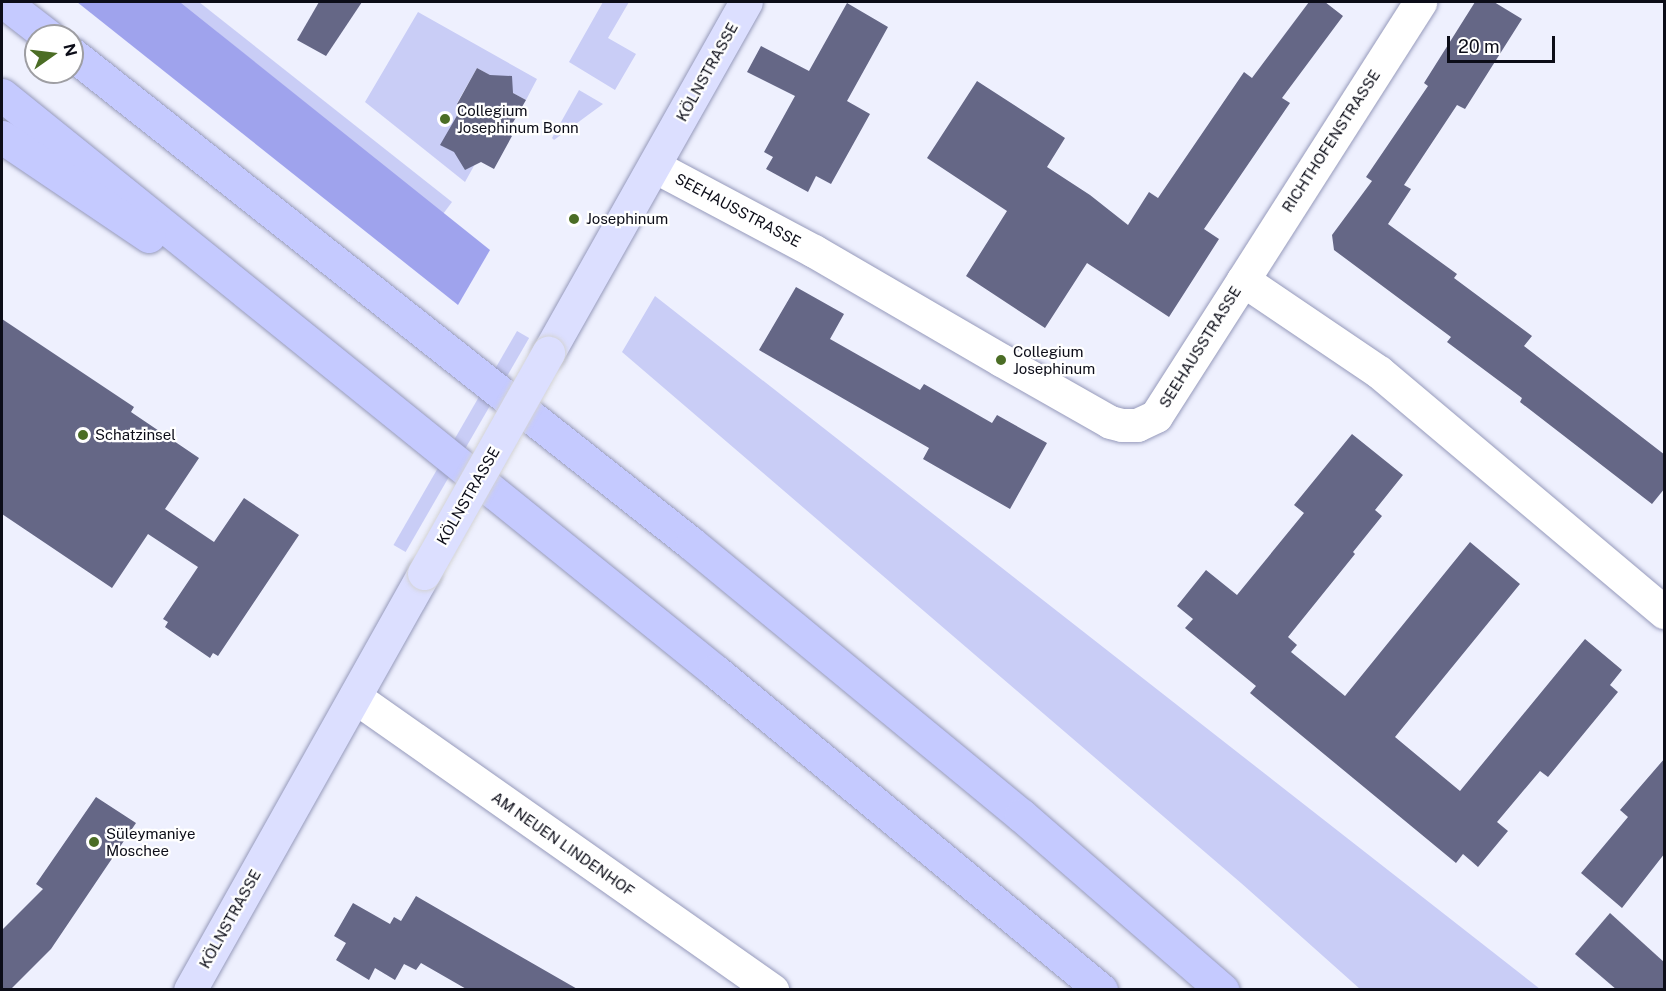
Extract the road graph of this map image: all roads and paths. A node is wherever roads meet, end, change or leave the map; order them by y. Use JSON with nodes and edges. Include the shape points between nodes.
{"nodes":[{"id":1,"x":4,"y":2,"type":"edge"},
{"id":2,"x":746,"y":2,"type":"edge"},
{"id":3,"x":1420,"y":2,"type":"edge"},
{"id":4,"x":32,"y":24,"type":"edge"},
{"id":5,"x":84,"y":63,"type":"edge"},
{"id":6,"x":2,"y":94,"type":"edge"},
{"id":7,"x":2,"y":137,"type":"edge"},
{"id":8,"x":654,"y":166,"type":"junction"},
{"id":9,"x":1243,"y":280,"type":"junction"},
{"id":10,"x":303,"y":338,"type":"junction"},
{"id":11,"x":1665,"y":612,"type":"edge"},
{"id":12,"x":355,"y":697,"type":"junction"},
{"id":13,"x":190,"y":990,"type":"edge"},
{"id":14,"x":772,"y":990,"type":"edge"},
{"id":15,"x":1101,"y":990,"type":"edge"},
{"id":16,"x":1222,"y":990,"type":"edge"}],
"edges":[{"from":1,"to":4,"type":"highway"},
{"from":2,"to":8,"type":"main road","name":"KÖLNSTRASSE"},
{"from":3,"to":9,"type":"street","name":"RICHTHOFENSTRASSE"},
{"from":5,"to":16,"type":"highway","via":[[692,544],[1021,815]]},
{"from":6,"to":10,"type":"highway"},
{"from":7,"to":10,"type":"highway"},
{"from":8,"to":9,"type":"street","name":"SEEHAUSSTRASSE","via":[[814,251],[1110,422],[1122,425],[1137,425],[1156,416]]},
{"from":8,"to":12,"type":"main road","name":"KÖLNSTRASSE","bridge":true},
{"from":9,"to":11,"type":"street","name":"SEEHAUSSTRASSE","via":[[1379,372]]},
{"from":10,"to":15,"type":"highway","via":[[959,870]]},
{"from":12,"to":13,"type":"main road","name":"KÖLNSTRASSE"},
{"from":12,"to":14,"type":"street","name":"AM NEUEN LINDENHOF"}]}
